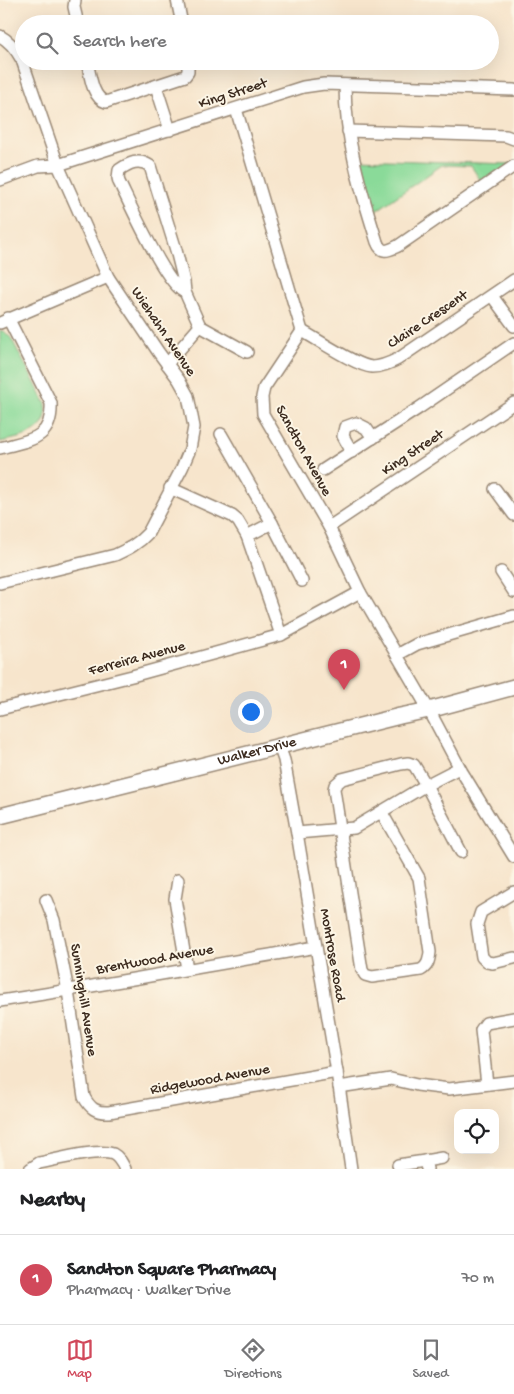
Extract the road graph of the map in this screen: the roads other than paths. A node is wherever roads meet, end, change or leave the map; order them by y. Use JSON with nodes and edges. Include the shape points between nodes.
{"nodes":[{"id":1,"x":76,"y":0,"type":"edge"},
{"id":2,"x":178,"y":0,"type":"edge"},
{"id":3,"x":76,"y":15,"type":"edge"},
{"id":4,"x":180,"y":15,"type":"edge"},
{"id":5,"x":0,"y":36,"type":"edge"},
{"id":6,"x":15,"y":50,"type":"edge"},
{"id":7,"x":25,"y":70,"type":"edge"},
{"id":8,"x":90,"y":70,"type":"edge"},
{"id":9,"x":189,"y":70,"type":"edge"},
{"id":10,"x":345,"y":85,"type":"junction"},
{"id":11,"x":156,"y":86,"type":"junction"},
{"id":12,"x":514,"y":90,"type":"edge"},
{"id":13,"x":236,"y":109,"type":"junction"},
{"id":14,"x":170,"y":130,"type":"junction"},
{"id":15,"x":348,"y":131,"type":"junction"},
{"id":16,"x":514,"y":139,"type":"edge"},
{"id":17,"x":58,"y":165,"type":"junction"},
{"id":18,"x":514,"y":166,"type":"edge"},
{"id":19,"x":0,"y":180,"type":"edge"},
{"id":20,"x":108,"y":277,"type":"junction"},
{"id":21,"x":514,"y":280,"type":"edge"},
{"id":22,"x":185,"y":292,"type":"junction"},
{"id":23,"x":492,"y":296,"type":"junction"},
{"id":24,"x":4,"y":321,"type":"edge"},
{"id":25,"x":200,"y":326,"type":"junction"},
{"id":26,"x":514,"y":326,"type":"edge"},
{"id":27,"x":302,"y":331,"type":"junction"},
{"id":28,"x":514,"y":343,"type":"edge"},
{"id":29,"x":247,"y":352,"type":"dead end"},
{"id":30,"x":167,"y":364,"type":"junction"},
{"id":31,"x":514,"y":403,"type":"edge"},
{"id":32,"x":220,"y":434,"type":"dead end"},
{"id":33,"x":373,"y":438,"type":"junction"},
{"id":34,"x":0,"y":448,"type":"edge"},
{"id":35,"x":352,"y":452,"type":"junction"},
{"id":36,"x":323,"y":470,"type":"dead end"},
{"id":37,"x":170,"y":488,"type":"junction"},
{"id":38,"x":495,"y":489,"type":"dead end"},
{"id":39,"x":514,"y":515,"type":"edge"},
{"id":40,"x":272,"y":523,"type":"junction"},
{"id":41,"x":329,"y":527,"type":"junction"},
{"id":42,"x":247,"y":536,"type":"junction"},
{"id":43,"x":501,"y":572,"type":"dead end"},
{"id":44,"x":302,"y":581,"type":"dead end"},
{"id":45,"x":0,"y":583,"type":"edge"},
{"id":46,"x":360,"y":592,"type":"junction"},
{"id":47,"x":514,"y":592,"type":"edge"},
{"id":48,"x":514,"y":616,"type":"edge"},
{"id":49,"x":281,"y":635,"type":"junction"},
{"id":50,"x":397,"y":655,"type":"junction"},
{"id":51,"x":514,"y":687,"type":"edge"},
{"id":52,"x":0,"y":709,"type":"edge"},
{"id":53,"x":429,"y":710,"type":"junction"},
{"id":54,"x":279,"y":746,"type":"junction"},
{"id":55,"x":459,"y":768,"type":"junction"},
{"id":56,"x":426,"y":785,"type":"junction"},
{"id":57,"x":382,"y":813,"type":"junction"},
{"id":58,"x":0,"y":816,"type":"edge"},
{"id":59,"x":340,"y":829,"type":"junction"},
{"id":60,"x":297,"y":833,"type":"junction"},
{"id":61,"x":513,"y":851,"type":"edge"},
{"id":62,"x":461,"y":852,"type":"dead end"},
{"id":63,"x":178,"y":880,"type":"dead end"},
{"id":64,"x":514,"y":892,"type":"edge"},
{"id":65,"x":46,"y":900,"type":"dead end"},
{"id":66,"x":316,"y":947,"type":"junction"},
{"id":67,"x":514,"y":958,"type":"edge"},
{"id":68,"x":187,"y":968,"type":"junction"},
{"id":69,"x":68,"y":991,"type":"junction"},
{"id":70,"x":0,"y":1001,"type":"edge"},
{"id":71,"x":514,"y":1018,"type":"edge"},
{"id":72,"x":337,"y":1072,"type":"junction"},
{"id":73,"x":514,"y":1081,"type":"edge"},
{"id":74,"x":487,"y":1084,"type":"junction"},
{"id":75,"x":339,"y":1087,"type":"junction"},
{"id":76,"x":89,"y":1106,"type":"joint"},
{"id":77,"x":442,"y":1158,"type":"dead end"},
{"id":78,"x":398,"y":1165,"type":"dead end"},
{"id":79,"x":426,"y":1165,"type":"edge"},
{"id":80,"x":30,"y":1169,"type":"edge"},
{"id":81,"x":125,"y":1169,"type":"edge"},
{"id":82,"x":351,"y":1169,"type":"edge"}],
"edges":[{"from":1,"to":3,"type":"street"},
{"from":2,"to":4,"type":"street"},
{"from":5,"to":6,"type":"street","name":"Wiehahn Avenue"},
{"from":7,"to":17,"type":"street","name":"Wiehahn Avenue"},
{"from":8,"to":11,"type":"street","via":[[97,95],[103,101]]},
{"from":9,"to":11,"type":"street","via":[[187,74]]},
{"from":10,"to":12,"type":"street","name":"King Street"},
{"from":10,"to":13,"type":"street","name":"King Street","via":[[303,87]]},
{"from":10,"to":15,"type":"street"},
{"from":11,"to":14,"type":"street"},
{"from":13,"to":14,"type":"street","name":"King Street"},
{"from":13,"to":27,"type":"street"},
{"from":14,"to":17,"type":"street","name":"King Street"},
{"from":15,"to":16,"type":"street","via":[[506,136]]},
{"from":15,"to":18,"type":"street","via":[[377,242],[379,248],[386,252]]},
{"from":17,"to":19,"type":"street","name":"King Street","via":[[38,166]]},
{"from":17,"to":20,"type":"street","name":"Wiehahn Avenue"},
{"from":20,"to":24,"type":"street"},
{"from":20,"to":30,"type":"street","name":"Wiehahn Avenue"},
{"from":21,"to":23,"type":"street","name":"Claire Crescent"},
{"from":22,"to":22,"type":"street","via":[[176,250],[150,166],[141,162],[127,164],[119,170],[119,182],[168,275],[179,290]]},
{"from":22,"to":25,"type":"street"},
{"from":23,"to":26,"type":"street"},
{"from":23,"to":27,"type":"street","name":"Claire Crescent","via":[[398,359],[380,366],[369,367]]},
{"from":24,"to":34,"type":"street","via":[[51,403],[51,415],[44,433],[38,437]]},
{"from":25,"to":29,"type":"street"},
{"from":25,"to":30,"type":"street"},
{"from":27,"to":41,"type":"street","name":"Sandton Avenue","via":[[264,388],[262,407],[268,424]]},
{"from":28,"to":33,"type":"street"},
{"from":30,"to":37,"type":"street","name":"Wiehahn Avenue","via":[[188,396],[194,427],[190,449]]},
{"from":31,"to":41,"type":"street","name":"King Street"},
{"from":32,"to":40,"type":"street"},
{"from":33,"to":35,"type":"street"},
{"from":33,"to":35,"type":"street","via":[[366,428],[356,423],[345,427],[343,436]]},
{"from":35,"to":36,"type":"street"},
{"from":37,"to":42,"type":"street","via":[[232,516]]},
{"from":37,"to":45,"type":"street","name":"Wiehahn Avenue","via":[[148,533],[130,549]]},
{"from":38,"to":39,"type":"street"},
{"from":40,"to":42,"type":"street"},
{"from":40,"to":44,"type":"street"},
{"from":41,"to":46,"type":"street","name":"Sandton Avenue"},
{"from":42,"to":49,"type":"street"},
{"from":43,"to":47,"type":"street"},
{"from":46,"to":49,"type":"street","name":"Ferreira Avenue"},
{"from":46,"to":50,"type":"street","name":"Sandton Avenue"},
{"from":48,"to":50,"type":"street","via":[[417,644]]},
{"from":49,"to":52,"type":"street","name":"Ferreira Avenue"},
{"from":50,"to":53,"type":"street","name":"Sandton Avenue"},
{"from":51,"to":53,"type":"street","name":"Walker Drive"},
{"from":53,"to":54,"type":"street","name":"Walker Drive"},
{"from":53,"to":55,"type":"street","name":"Sandton Avenue"},
{"from":54,"to":58,"type":"street","name":"Walker Drive"},
{"from":54,"to":60,"type":"street","name":"Montrose Road"},
{"from":55,"to":56,"type":"street"},
{"from":55,"to":61,"type":"street","name":"Sandton Avenue"},
{"from":56,"to":57,"type":"street"},
{"from":56,"to":59,"type":"street","via":[[414,765],[408,763],[342,778],[334,789]]},
{"from":56,"to":62,"type":"street"},
{"from":57,"to":59,"type":"street","via":[[354,828]]},
{"from":57,"to":59,"type":"street","via":[[419,878],[430,952],[428,963],[421,970],[372,976],[363,973]]},
{"from":59,"to":60,"type":"street"},
{"from":60,"to":66,"type":"street","name":"Montrose Road"},
{"from":63,"to":68,"type":"street","via":[[175,899]]},
{"from":64,"to":67,"type":"street","via":[[480,912],[477,924],[482,957],[486,962]]},
{"from":65,"to":69,"type":"street","name":"Sunninghill Avenue","via":[[54,920]]},
{"from":66,"to":68,"type":"street","name":"Brentwood Avenue"},
{"from":66,"to":72,"type":"street","name":"Montrose Road"},
{"from":68,"to":69,"type":"street","name":"Brentwood Avenue"},
{"from":69,"to":70,"type":"street","name":"Brentwood Avenue"},
{"from":69,"to":76,"type":"street","name":"Sunninghill Avenue","via":[[84,1097]]},
{"from":71,"to":74,"type":"street","via":[[492,1022],[481,1030]]},
{"from":72,"to":75,"type":"street","name":"Montrose Road"},
{"from":72,"to":76,"type":"street","name":"Ridgewood Avenue","via":[[109,1112],[96,1111]]},
{"from":73,"to":74,"type":"street"},
{"from":74,"to":75,"type":"street","via":[[436,1088],[391,1079]]},
{"from":75,"to":82,"type":"street","name":"Montrose Road"},
{"from":77,"to":79,"type":"street"},
{"from":78,"to":79,"type":"street"},
{"from":80,"to":81,"type":"street","via":[[39,1163],[102,1153],[114,1155]]}]}
